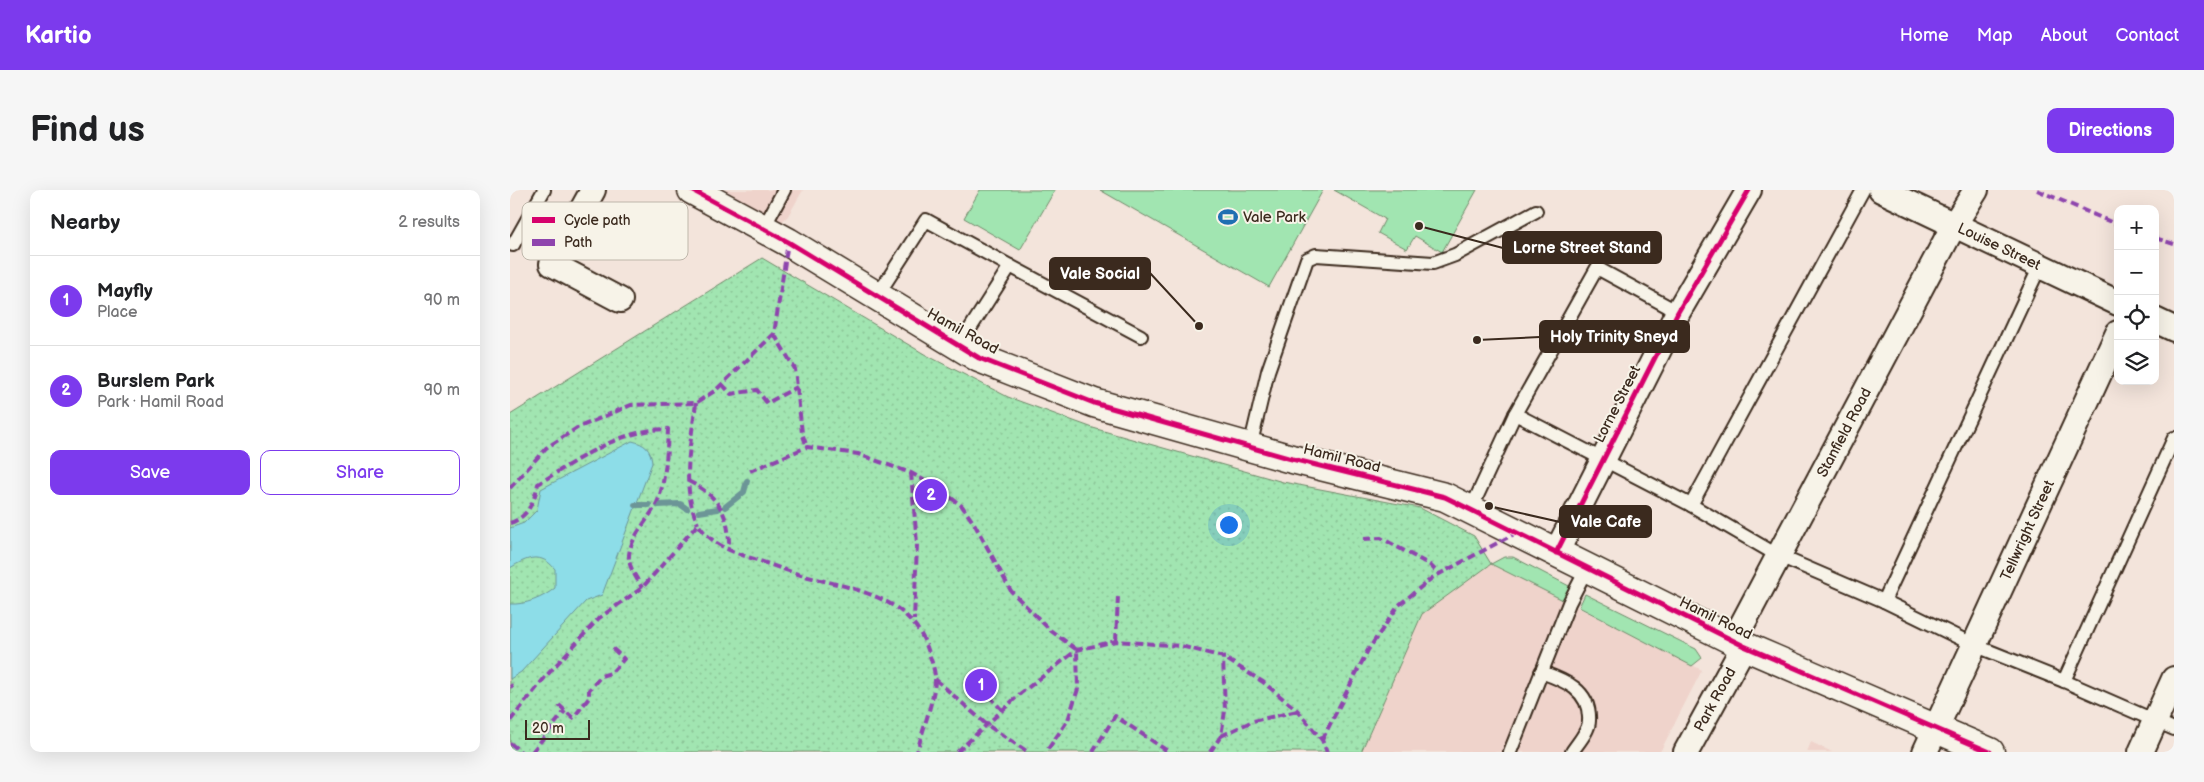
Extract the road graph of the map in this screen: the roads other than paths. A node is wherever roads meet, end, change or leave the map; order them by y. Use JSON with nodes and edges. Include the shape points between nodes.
{"nodes":[{"id":1,"x":544,"y":190,"type":"edge"},
{"id":2,"x":593,"y":190,"type":"edge"},
{"id":3,"x":692,"y":190,"type":"edge"},
{"id":4,"x":784,"y":190,"type":"edge"},
{"id":5,"x":1748,"y":190,"type":"edge"},
{"id":6,"x":1863,"y":190,"type":"edge"},
{"id":7,"x":1881,"y":190,"type":"edge"},
{"id":8,"x":1976,"y":190,"type":"edge"},
{"id":9,"x":537,"y":202,"type":"edge"},
{"id":10,"x":586,"y":202,"type":"edge"},
{"id":11,"x":1536,"y":211,"type":"dead end"},
{"id":12,"x":1954,"y":225,"type":"junction"},
{"id":13,"x":522,"y":229,"type":"edge"},
{"id":14,"x":763,"y":229,"type":"junction"},
{"id":15,"x":513,"y":245,"type":"dead end"},
{"id":16,"x":554,"y":260,"type":"edge"},
{"id":17,"x":1010,"y":266,"type":"junction"},
{"id":18,"x":2040,"y":266,"type":"junction"},
{"id":19,"x":877,"y":296,"type":"junction"},
{"id":20,"x":620,"y":300,"type":"dead end"},
{"id":21,"x":2114,"y":301,"type":"edge"},
{"id":22,"x":1678,"y":312,"type":"junction"},
{"id":23,"x":2159,"y":322,"type":"edge"},
{"id":24,"x":2174,"y":328,"type":"edge"},
{"id":25,"x":1141,"y":336,"type":"dead end"},
{"id":26,"x":2114,"y":340,"type":"edge"},
{"id":27,"x":959,"y":346,"type":"junction"},
{"id":28,"x":1515,"y":414,"type":"junction"},
{"id":29,"x":2174,"y":438,"type":"edge"},
{"id":30,"x":1250,"y":447,"type":"junction"},
{"id":31,"x":1603,"y":460,"type":"junction"},
{"id":32,"x":1691,"y":505,"type":"junction"},
{"id":33,"x":1471,"y":510,"type":"junction"},
{"id":34,"x":1556,"y":553,"type":"junction"},
{"id":35,"x":1777,"y":554,"type":"junction"},
{"id":36,"x":1587,"y":568,"type":"junction"},
{"id":37,"x":1884,"y":601,"type":"junction"},
{"id":38,"x":1739,"y":643,"type":"junction"},
{"id":39,"x":1974,"y":645,"type":"junction"},
{"id":40,"x":1541,"y":672,"type":"junction"},
{"id":41,"x":2174,"y":679,"type":"edge"},
{"id":42,"x":2064,"y":680,"type":"junction"},
{"id":43,"x":2165,"y":726,"type":"edge"},
{"id":44,"x":1931,"y":740,"type":"edge"},
{"id":45,"x":1510,"y":752,"type":"edge"},
{"id":46,"x":1572,"y":752,"type":"edge"},
{"id":47,"x":1686,"y":752,"type":"edge"},
{"id":48,"x":1990,"y":752,"type":"edge"},
{"id":49,"x":2141,"y":752,"type":"edge"}],
"edges":[{"from":1,"to":9,"type":"lane"},
{"from":2,"to":10,"type":"street"},
{"from":3,"to":14,"type":"street","name":"Hamil Road"},
{"from":4,"to":14,"type":"lane"},
{"from":5,"to":22,"type":"street","name":"Lorne Street"},
{"from":6,"to":32,"type":"lane"},
{"from":7,"to":12,"type":"street","name":"Louise Street"},
{"from":8,"to":12,"type":"street","name":"Stanfield Road"},
{"from":11,"to":30,"type":"lane","via":[[1455,255],[1433,263],[1316,255],[1306,259],[1268,371]]},
{"from":12,"to":18,"type":"street","name":"Louise Street"},
{"from":12,"to":35,"type":"street","name":"Stanfield Road"},
{"from":13,"to":15,"type":"lane"},
{"from":14,"to":19,"type":"street","name":"Hamil Road"},
{"from":16,"to":20,"type":"street","via":[[552,264]]},
{"from":17,"to":19,"type":"lane","via":[[926,220]]},
{"from":17,"to":25,"type":"lane"},
{"from":17,"to":27,"type":"lane"},
{"from":18,"to":21,"type":"street","name":"Louise Street"},
{"from":18,"to":37,"type":"lane"},
{"from":19,"to":27,"type":"street","name":"Hamil Road"},
{"from":22,"to":28,"type":"lane","via":[[1597,268]]},
{"from":22,"to":31,"type":"street","name":"Lorne Street"},
{"from":23,"to":24,"type":"street"},
{"from":26,"to":39,"type":"street","name":"Tellwright Street"},
{"from":27,"to":30,"type":"street","name":"Hamil Road","via":[[979,358],[1094,403]]},
{"from":28,"to":31,"type":"lane"},
{"from":28,"to":33,"type":"lane"},
{"from":29,"to":42,"type":"lane"},
{"from":30,"to":33,"type":"street","name":"Hamil Road","via":[[1417,489]]},
{"from":31,"to":32,"type":"lane"},
{"from":31,"to":34,"type":"street","name":"Lorne Street"},
{"from":32,"to":35,"type":"lane"},
{"from":33,"to":34,"type":"street","name":"Hamil Road"},
{"from":34,"to":36,"type":"street","name":"Hamil Road"},
{"from":35,"to":37,"type":"lane"},
{"from":35,"to":38,"type":"street","name":"Stanfield Road"},
{"from":36,"to":38,"type":"street","name":"Hamil Road"},
{"from":36,"to":40,"type":"lane"},
{"from":37,"to":39,"type":"lane"},
{"from":38,"to":44,"type":"street","name":"Hamil Road"},
{"from":38,"to":47,"type":"street","name":"Park Road"},
{"from":39,"to":42,"type":"lane"},
{"from":39,"to":44,"type":"street","name":"Tellwright Street"},
{"from":40,"to":45,"type":"lane"},
{"from":40,"to":46,"type":"lane","via":[[1567,681],[1579,690],[1587,705],[1590,722]]},
{"from":41,"to":43,"type":"street"},
{"from":42,"to":43,"type":"lane"},
{"from":43,"to":49,"type":"street"},
{"from":44,"to":48,"type":"street","name":"Hamil Road"}]}
